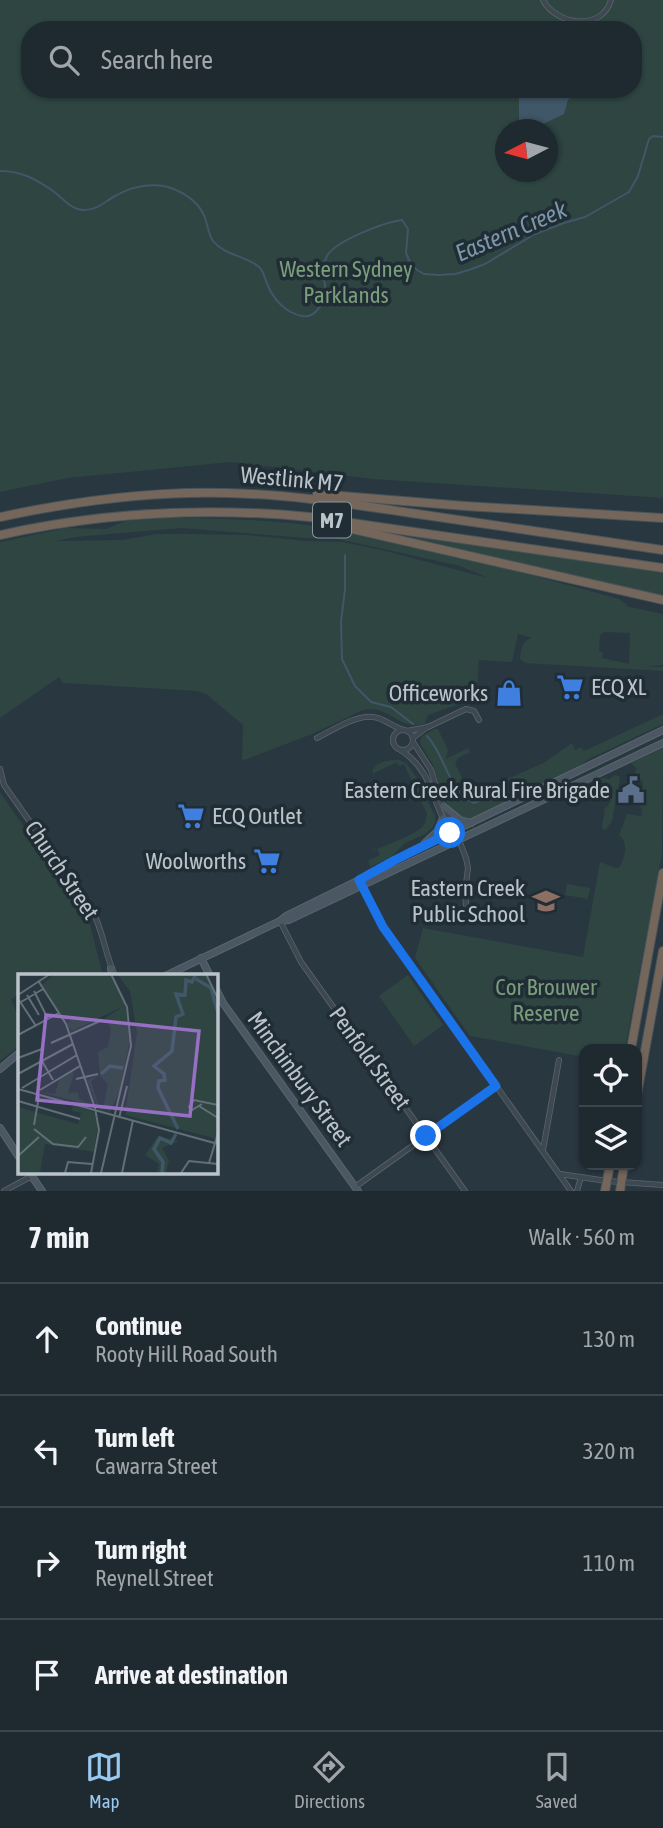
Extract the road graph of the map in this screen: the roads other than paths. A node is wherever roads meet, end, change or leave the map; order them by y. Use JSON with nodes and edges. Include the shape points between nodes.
{"nodes":[{"id":1,"x":543,"y":0,"type":"edge"},
{"id":2,"x":611,"y":0,"type":"edge"},
{"id":3,"x":282,"y":496,"type":"junction"},
{"id":4,"x":663,"y":516,"type":"edge"},
{"id":5,"x":0,"y":517,"type":"edge"},
{"id":6,"x":310,"y":517,"type":"junction"},
{"id":7,"x":0,"y":536,"type":"edge"},
{"id":8,"x":663,"y":550,"type":"edge"},
{"id":9,"x":663,"y":568,"type":"edge"},
{"id":10,"x":660,"y":600,"type":"edge"},
{"id":11,"x":479,"y":720,"type":"dead end"},
{"id":12,"x":389,"y":725,"type":"junction"},
{"id":13,"x":428,"y":727,"type":"junction"},
{"id":14,"x":405,"y":730,"type":"junction"},
{"id":15,"x":663,"y":730,"type":"edge"},
{"id":16,"x":393,"y":737,"type":"junction"},
{"id":17,"x":317,"y":738,"type":"dead end"},
{"id":18,"x":413,"y":740,"type":"junction"},
{"id":19,"x":663,"y":743,"type":"edge"},
{"id":20,"x":402,"y":751,"type":"junction"},
{"id":21,"x":0,"y":769,"type":"edge"},
{"id":22,"x":443,"y":806,"type":"junction"},
{"id":23,"x":443,"y":818,"type":"junction"},
{"id":24,"x":471,"y":823,"type":"junction"},
{"id":25,"x":452,"y":832,"type":"junction"},
{"id":26,"x":457,"y":839,"type":"junction"},
{"id":27,"x":421,"y":847,"type":"junction"},
{"id":28,"x":663,"y":873,"type":"edge"},
{"id":29,"x":360,"y":883,"type":"junction"},
{"id":30,"x":466,"y":905,"type":"dead end"},
{"id":31,"x":280,"y":921,"type":"junction"},
{"id":32,"x":663,"y":951,"type":"edge"},
{"id":33,"x":201,"y":958,"type":"junction"},
{"id":34,"x":113,"y":973,"type":"edge"},
{"id":35,"x":169,"y":974,"type":"edge"},
{"id":36,"x":209,"y":974,"type":"edge"},
{"id":37,"x":217,"y":991,"type":"edge"},
{"id":38,"x":632,"y":1044,"type":"edge"},
{"id":39,"x":18,"y":1054,"type":"edge"},
{"id":40,"x":559,"y":1060,"type":"dead end"},
{"id":41,"x":642,"y":1067,"type":"edge"},
{"id":42,"x":0,"y":1069,"type":"edge"},
{"id":43,"x":496,"y":1086,"type":"junction"},
{"id":44,"x":0,"y":1128,"type":"edge"},
{"id":45,"x":426,"y":1136,"type":"junction"},
{"id":46,"x":542,"y":1151,"type":"junction"},
{"id":47,"x":18,"y":1155,"type":"edge"},
{"id":48,"x":609,"y":1170,"type":"edge"},
{"id":49,"x":31,"y":1174,"type":"edge"},
{"id":50,"x":559,"y":1174,"type":"junction"},
{"id":51,"x":581,"y":1177,"type":"junction"},
{"id":52,"x":607,"y":1181,"type":"junction"},
{"id":53,"x":663,"y":1185,"type":"edge"},
{"id":54,"x":620,"y":1187,"type":"edge"},
{"id":55,"x":357,"y":1189,"type":"edge"},
{"id":56,"x":4,"y":1191,"type":"edge"},
{"id":57,"x":42,"y":1191,"type":"edge"},
{"id":58,"x":465,"y":1191,"type":"edge"},
{"id":59,"x":571,"y":1191,"type":"edge"},
{"id":60,"x":577,"y":1191,"type":"edge"},
{"id":61,"x":605,"y":1191,"type":"edge"}],
"edges":[{"from":1,"to":2,"type":"street","via":[[560,17],[579,21],[603,14]]},
{"from":3,"to":4,"type":"highway","via":[[313,494]]},
{"from":3,"to":5,"type":"highway","name":"Westlink M7","number":"M7","via":[[140,495]]},
{"from":3,"to":8,"type":"highway","name":"Westlink M7","number":"M7"},
{"from":6,"to":7,"type":"highway","name":"Westlink M7","number":"M7","via":[[172,511],[54,524]]},
{"from":6,"to":9,"type":"highway","name":"Westlink M7","number":"M7"},
{"from":6,"to":10,"type":"highway","number":"M7"},
{"from":11,"to":13,"type":"street","via":[[474,711],[466,709]]},
{"from":12,"to":14,"type":"street"},
{"from":12,"to":16,"type":"street"},
{"from":12,"to":17,"type":"street","via":[[377,718],[360,718]]},
{"from":13,"to":14,"type":"street"},
{"from":13,"to":18,"type":"street"},
{"from":14,"to":16,"type":"street"},
{"from":14,"to":18,"type":"street"},
{"from":15,"to":24,"type":"main road"},
{"from":16,"to":20,"type":"street","via":[[395,747]]},
{"from":18,"to":20,"type":"street"},
{"from":18,"to":22,"type":"street","via":[[432,770]]},
{"from":19,"to":26,"type":"main road"},
{"from":20,"to":23,"type":"street","via":[[423,771]]},
{"from":21,"to":34,"type":"street","name":"Church Street","via":[[4,785],[92,910]]},
{"from":22,"to":24,"type":"main road"},
{"from":22,"to":25,"type":"street"},
{"from":23,"to":25,"type":"street"},
{"from":23,"to":27,"type":"main road","via":[[438,831]]},
{"from":24,"to":25,"type":"main road"},
{"from":25,"to":26,"type":"street"},
{"from":25,"to":27,"type":"main road"},
{"from":26,"to":29,"type":"main road"},
{"from":26,"to":30,"type":"street","via":[[468,868]]},
{"from":27,"to":29,"type":"main road"},
{"from":28,"to":38,"type":"highway"},
{"from":29,"to":31,"type":"main road"},
{"from":29,"to":43,"type":"street","via":[[383,927]]},
{"from":31,"to":33,"type":"main road"},
{"from":31,"to":45,"type":"street","name":"Penfold Street","via":[[302,962]]},
{"from":32,"to":41,"type":"highway"},
{"from":33,"to":35,"type":"main road"},
{"from":33,"to":36,"type":"main road"},
{"from":37,"to":55,"type":"main road","name":"Minchinbury Street"},
{"from":39,"to":42,"type":"main road"},
{"from":40,"to":46,"type":"street"},
{"from":43,"to":45,"type":"street"},
{"from":43,"to":46,"type":"street"},
{"from":44,"to":47,"type":"main road"},
{"from":45,"to":55,"type":"street"},
{"from":45,"to":58,"type":"street","name":"Penfold Street"},
{"from":46,"to":50,"type":"street"},
{"from":48,"to":52,"type":"highway"},
{"from":49,"to":56,"type":"street"},
{"from":49,"to":57,"type":"main road"},
{"from":50,"to":51,"type":"street"},
{"from":50,"to":59,"type":"street"},
{"from":51,"to":52,"type":"street"},
{"from":51,"to":60,"type":"street"},
{"from":52,"to":54,"type":"street"},
{"from":52,"to":61,"type":"highway"},
{"from":53,"to":54,"type":"street"}]}
